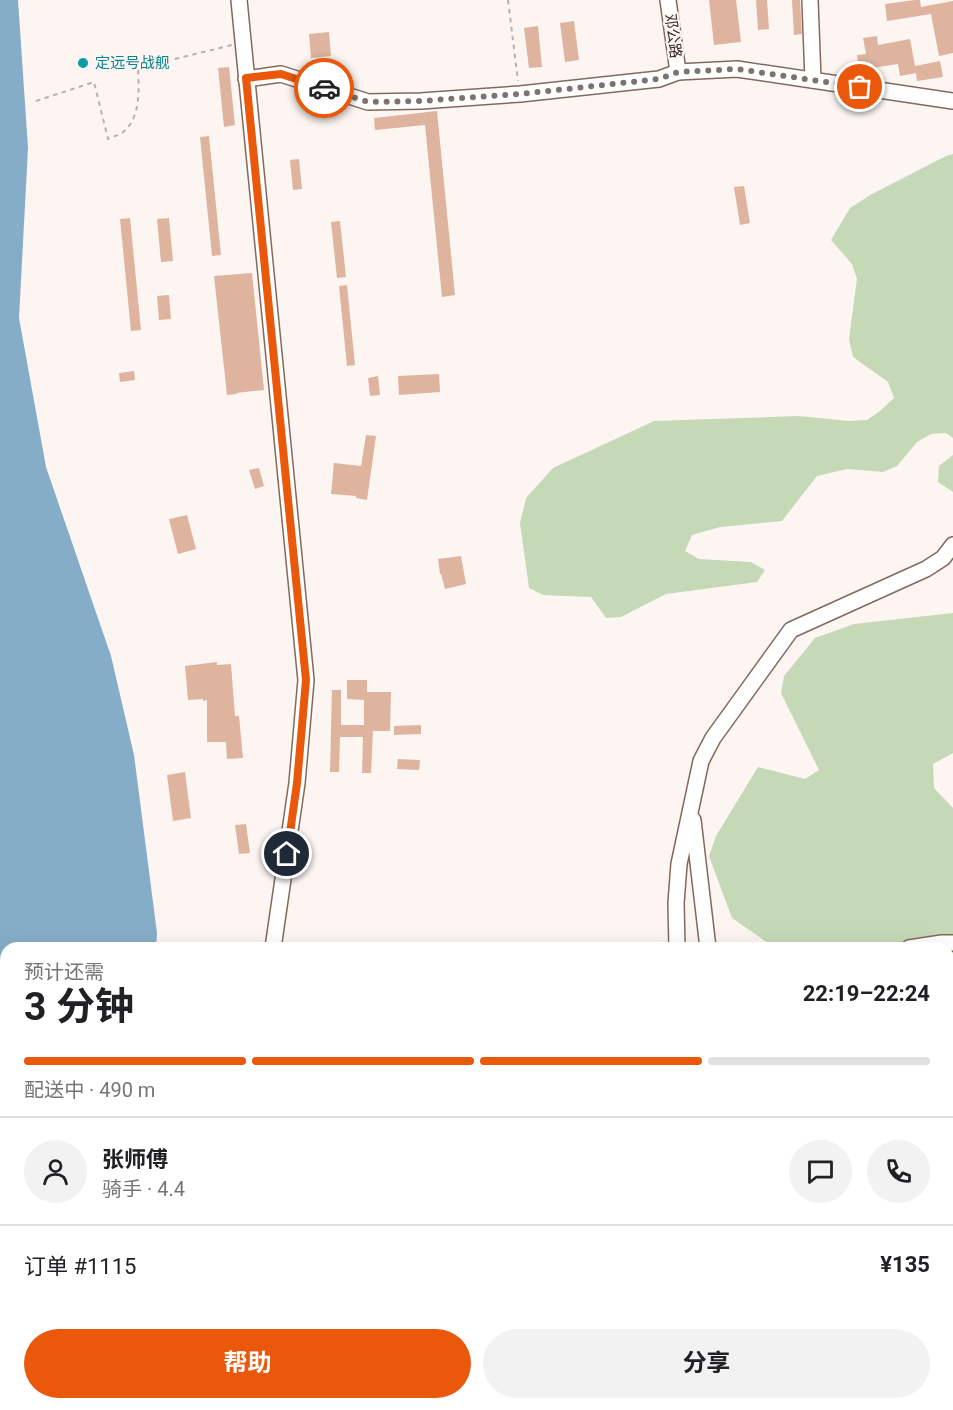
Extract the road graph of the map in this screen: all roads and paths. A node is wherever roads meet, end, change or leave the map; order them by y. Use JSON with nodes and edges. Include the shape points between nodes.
{"nodes":[{"id":1,"x":239,"y":0,"type":"edge"},
{"id":2,"x":508,"y":0,"type":"edge"},
{"id":3,"x":668,"y":0,"type":"edge"},
{"id":4,"x":810,"y":0,"type":"edge"},
{"id":5,"x":243,"y":42,"type":"junction"},
{"id":6,"x":137,"y":62,"type":"dead end"},
{"id":7,"x":138,"y":68,"type":"junction"},
{"id":8,"x":678,"y":72,"type":"junction"},
{"id":9,"x":246,"y":78,"type":"junction"},
{"id":10,"x":813,"y":80,"type":"junction"},
{"id":11,"x":520,"y":94,"type":"junction"},
{"id":12,"x":36,"y":101,"type":"dead end"},
{"id":13,"x":953,"y":101,"type":"edge"},
{"id":14,"x":953,"y":545,"type":"edge"},
{"id":15,"x":692,"y":806,"type":"junction"},
{"id":16,"x":274,"y":942,"type":"edge"},
{"id":17,"x":677,"y":942,"type":"edge"},
{"id":18,"x":707,"y":942,"type":"edge"}],
"edges":[{"from":1,"to":5,"type":"street"},
{"from":2,"to":11,"type":"path"},
{"from":3,"to":8,"type":"street","name":"邓公路"},
{"from":4,"to":10,"type":"street"},
{"from":5,"to":7,"type":"path"},
{"from":5,"to":9,"type":"street"},
{"from":6,"to":7,"type":"path"},
{"from":7,"to":12,"type":"path","via":[[134,119],[123,132],[108,139],[94,82]]},
{"from":8,"to":10,"type":"street","via":[[737,69]]},
{"from":8,"to":11,"type":"street","via":[[659,79]]},
{"from":9,"to":11,"type":"street","via":[[281,74],[368,102]]},
{"from":9,"to":16,"type":"street","via":[[306,680],[297,783]]},
{"from":10,"to":13,"type":"street"},
{"from":14,"to":15,"type":"street","via":[[943,558],[926,569],[791,630],[713,738],[701,761]]},
{"from":15,"to":17,"type":"street","via":[[680,864]]},
{"from":15,"to":18,"type":"street"}]}
